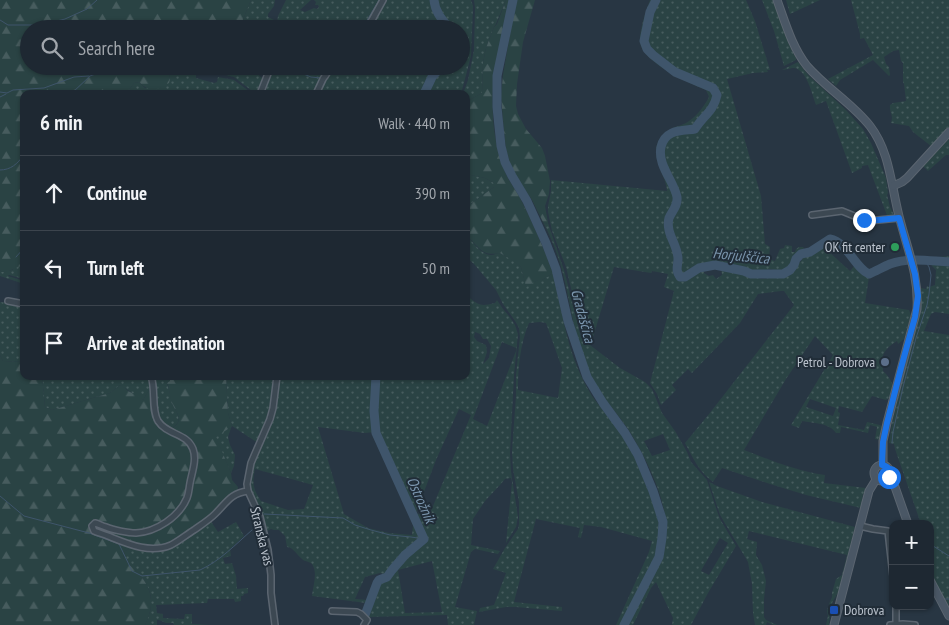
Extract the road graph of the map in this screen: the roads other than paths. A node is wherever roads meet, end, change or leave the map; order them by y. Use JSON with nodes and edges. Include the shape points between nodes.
{"nodes":[{"id":1,"x":383,"y":0,"type":"edge"},
{"id":2,"x":777,"y":0,"type":"edge"},
{"id":3,"x":372,"y":20,"type":"edge"},
{"id":4,"x":267,"y":75,"type":"edge"},
{"id":5,"x":326,"y":75,"type":"edge"},
{"id":6,"x":262,"y":90,"type":"edge"},
{"id":7,"x":318,"y":90,"type":"edge"},
{"id":8,"x":949,"y":132,"type":"edge"},
{"id":9,"x":892,"y":186,"type":"junction"},
{"id":10,"x":812,"y":215,"type":"dead end"},
{"id":11,"x":899,"y":218,"type":"junction"},
{"id":12,"x":8,"y":301,"type":"dead end"},
{"id":13,"x":20,"y":303,"type":"edge"},
{"id":14,"x":152,"y":380,"type":"edge"},
{"id":15,"x":276,"y":380,"type":"edge"},
{"id":16,"x":882,"y":465,"type":"junction"},
{"id":17,"x":889,"y":477,"type":"junction"},
{"id":18,"x":877,"y":478,"type":"junction"},
{"id":19,"x":248,"y":490,"type":"junction"},
{"id":20,"x":907,"y":520,"type":"edge"},
{"id":21,"x":860,"y":526,"type":"junction"},
{"id":22,"x":892,"y":565,"type":"edge"},
{"id":23,"x":934,"y":588,"type":"edge"},
{"id":24,"x":896,"y":610,"type":"edge"},
{"id":25,"x":332,"y":611,"type":"dead end"},
{"id":26,"x":949,"y":616,"type":"edge"},
{"id":27,"x":275,"y":625,"type":"edge"},
{"id":28,"x":364,"y":625,"type":"edge"},
{"id":29,"x":834,"y":625,"type":"edge"},
{"id":30,"x":894,"y":625,"type":"edge"},
{"id":31,"x":914,"y":625,"type":"edge"}],
"edges":[{"from":1,"to":3,"type":"street"},
{"from":2,"to":9,"type":"street","via":[[801,58],[815,75],[857,111],[876,134],[888,162]]},
{"from":4,"to":6,"type":"street"},
{"from":5,"to":7,"type":"street"},
{"from":8,"to":9,"type":"street","via":[[907,178]]},
{"from":9,"to":11,"type":"street"},
{"from":10,"to":11,"type":"street","via":[[842,211],[868,221]]},
{"from":11,"to":16,"type":"street","via":[[917,284],[916,309],[887,423]]},
{"from":12,"to":13,"type":"street"},
{"from":14,"to":19,"type":"street","via":[[157,419],[166,429],[186,439],[194,452],[186,499],[170,520],[159,527],[135,533],[95,523],[92,526],[94,530],[137,547],[163,548],[215,515],[233,496]]},
{"from":15,"to":19,"type":"street","name":"Stranska vas","via":[[272,414],[248,475]]},
{"from":16,"to":17,"type":"street","via":[[889,469]]},
{"from":16,"to":18,"type":"street","via":[[876,468],[874,474]]},
{"from":17,"to":18,"type":"street","via":[[884,480]]},
{"from":17,"to":20,"type":"street"},
{"from":18,"to":21,"type":"street","via":[[869,491]]},
{"from":19,"to":27,"type":"street","name":"Stranska vas","via":[[260,517],[269,555]]},
{"from":21,"to":22,"type":"street","via":[[888,531]]},
{"from":21,"to":29,"type":"street"},
{"from":23,"to":26,"type":"street"},
{"from":24,"to":30,"type":"street"},
{"from":25,"to":28,"type":"street","via":[[358,612],[367,620]]},
{"from":30,"to":31,"type":"street"}]}
